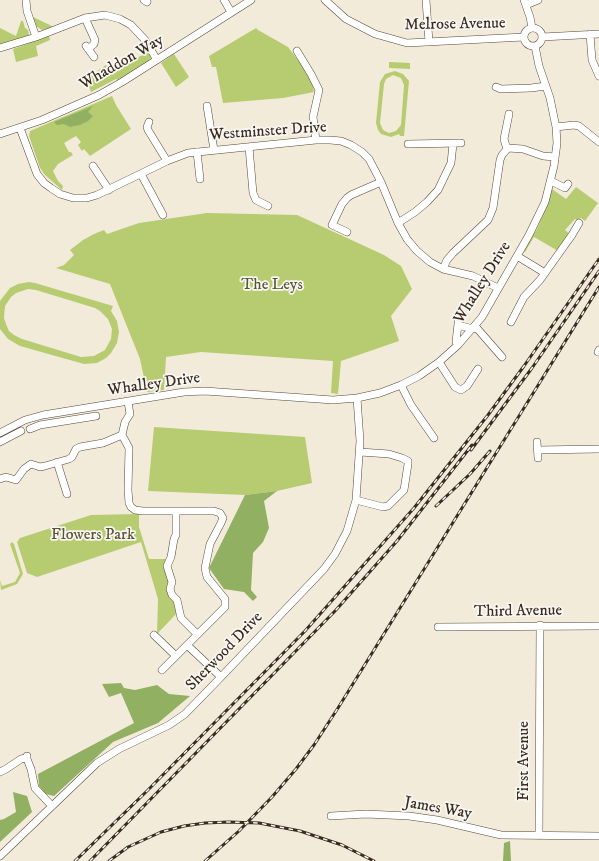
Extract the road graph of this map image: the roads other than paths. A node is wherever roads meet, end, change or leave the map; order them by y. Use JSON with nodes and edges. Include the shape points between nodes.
{"nodes":[{"id":1,"x":26,"y":0,"type":"edge"},
{"id":2,"x":224,"y":0,"type":"edge"},
{"id":3,"x":251,"y":0,"type":"edge"},
{"id":4,"x":325,"y":0,"type":"edge"},
{"id":5,"x":426,"y":0,"type":"edge"},
{"id":6,"x":538,"y":0,"type":"edge"},
{"id":7,"x":525,"y":2,"type":"edge"},
{"id":8,"x":231,"y":12,"type":"junction"},
{"id":9,"x":85,"y":18,"type":"junction"},
{"id":10,"x":532,"y":28,"type":"junction"},
{"id":11,"x":590,"y":34,"type":"junction"},
{"id":12,"x":599,"y":34,"type":"edge"},
{"id":13,"x":36,"y":37,"type":"junction"},
{"id":14,"x":524,"y":37,"type":"junction"},
{"id":15,"x":542,"y":37,"type":"junction"},
{"id":16,"x":429,"y":42,"type":"junction"},
{"id":17,"x":534,"y":46,"type":"junction"},
{"id":18,"x":0,"y":48,"type":"edge"},
{"id":19,"x":297,"y":51,"type":"dead end"},
{"id":20,"x":94,"y":57,"type":"dead end"},
{"id":21,"x":157,"y":60,"type":"junction"},
{"id":22,"x":599,"y":76,"type":"edge"},
{"id":23,"x":546,"y":86,"type":"junction"},
{"id":24,"x":496,"y":87,"type":"dead end"},
{"id":25,"x":207,"y":106,"type":"dead end"},
{"id":26,"x":509,"y":114,"type":"dead end"},
{"id":27,"x":149,"y":122,"type":"dead end"},
{"id":28,"x":556,"y":127,"type":"junction"},
{"id":29,"x":20,"y":128,"type":"junction"},
{"id":30,"x":0,"y":134,"type":"edge"},
{"id":31,"x":316,"y":140,"type":"junction"},
{"id":32,"x":599,"y":142,"type":"edge"},
{"id":33,"x":408,"y":144,"type":"dead end"},
{"id":34,"x":249,"y":147,"type":"junction"},
{"id":35,"x":508,"y":148,"type":"junction"},
{"id":36,"x":214,"y":150,"type":"junction"},
{"id":37,"x":197,"y":152,"type":"junction"},
{"id":38,"x":556,"y":157,"type":"junction"},
{"id":39,"x":167,"y":161,"type":"junction"},
{"id":40,"x":93,"y":166,"type":"dead end"},
{"id":41,"x":141,"y":174,"type":"junction"},
{"id":42,"x":200,"y":179,"type":"dead end"},
{"id":43,"x":551,"y":181,"type":"junction"},
{"id":44,"x":381,"y":182,"type":"junction"},
{"id":45,"x":568,"y":184,"type":"dead end"},
{"id":46,"x":109,"y":190,"type":"junction"},
{"id":47,"x":268,"y":206,"type":"dead end"},
{"id":48,"x":163,"y":215,"type":"dead end"},
{"id":49,"x":398,"y":223,"type":"junction"},
{"id":50,"x":579,"y":223,"type":"dead end"},
{"id":51,"x":347,"y":232,"type":"dead end"},
{"id":52,"x":517,"y":256,"type":"junction"},
{"id":53,"x":443,"y":269,"type":"junction"},
{"id":54,"x":545,"y":273,"type":"junction"},
{"id":55,"x":498,"y":288,"type":"junction"},
{"id":56,"x":459,"y":315,"type":"dead end"},
{"id":57,"x":511,"y":322,"type":"dead end"},
{"id":58,"x":458,"y":325,"type":"junction"},
{"id":59,"x":474,"y":327,"type":"junction"},
{"id":60,"x":458,"y":345,"type":"junction"},
{"id":61,"x":502,"y":357,"type":"dead end"},
{"id":62,"x":439,"y":362,"type":"junction"},
{"id":63,"x":478,"y":370,"type":"dead end"},
{"id":64,"x":401,"y":385,"type":"junction"},
{"id":65,"x":357,"y":398,"type":"junction"},
{"id":66,"x":128,"y":402,"type":"junction"},
{"id":67,"x":62,"y":412,"type":"junction"},
{"id":68,"x":96,"y":416,"type":"dead end"},
{"id":69,"x":63,"y":422,"type":"junction"},
{"id":70,"x":30,"y":428,"type":"dead end"},
{"id":71,"x":21,"y":431,"type":"dead end"},
{"id":72,"x":0,"y":433,"type":"edge"},
{"id":73,"x":122,"y":435,"type":"junction"},
{"id":74,"x":434,"y":438,"type":"dead end"},
{"id":75,"x":0,"y":442,"type":"edge"},
{"id":76,"x":537,"y":442,"type":"dead end"},
{"id":77,"x":599,"y":449,"type":"edge"},
{"id":78,"x":538,"y":450,"type":"junction"},
{"id":79,"x":360,"y":452,"type":"junction"},
{"id":80,"x":538,"y":458,"type":"dead end"},
{"id":81,"x":57,"y":462,"type":"junction"},
{"id":82,"x":0,"y":478,"type":"edge"},
{"id":83,"x":67,"y":494,"type":"dead end"},
{"id":84,"x":356,"y":500,"type":"junction"},
{"id":85,"x":176,"y":511,"type":"junction"},
{"id":86,"x":540,"y":625,"type":"junction"},
{"id":87,"x":599,"y":626,"type":"edge"},
{"id":88,"x":438,"y":627,"type":"dead end"},
{"id":89,"x":197,"y":634,"type":"junction"},
{"id":90,"x":154,"y":635,"type":"dead end"},
{"id":91,"x":187,"y":645,"type":"junction"},
{"id":92,"x":176,"y":656,"type":"junction"},
{"id":93,"x":162,"y":670,"type":"dead end"},
{"id":94,"x":221,"y":677,"type":"junction"},
{"id":95,"x":0,"y":772,"type":"edge"},
{"id":96,"x":52,"y":806,"type":"junction"},
{"id":97,"x":331,"y":816,"type":"dead end"},
{"id":98,"x":539,"y":836,"type":"junction"},
{"id":99,"x":599,"y":836,"type":"edge"},
{"id":100,"x":0,"y":856,"type":"edge"}],
"edges":[{"from":1,"to":13,"type":"street"},
{"from":2,"to":8,"type":"street"},
{"from":3,"to":8,"type":"street","name":"Whaddon Way"},
{"from":4,"to":16,"type":"street","name":"Melrose Avenue","via":[[346,19],[374,34],[407,43]]},
{"from":5,"to":16,"type":"street"},
{"from":6,"to":7,"type":"street"},
{"from":7,"to":10,"type":"street"},
{"from":8,"to":21,"type":"street","name":"Whaddon Way"},
{"from":9,"to":13,"type":"street"},
{"from":9,"to":20,"type":"street","via":[[95,40],[94,44],[87,48]]},
{"from":9,"to":21,"type":"street","via":[[109,16],[131,25],[145,40]]},
{"from":10,"to":14,"type":"street"},
{"from":10,"to":15,"type":"street","via":[[538,30]]},
{"from":11,"to":12,"type":"street"},
{"from":11,"to":15,"type":"street"},
{"from":11,"to":22,"type":"street","via":[[592,60]]},
{"from":13,"to":18,"type":"street"},
{"from":14,"to":16,"type":"street","name":"Melrose Avenue"},
{"from":14,"to":17,"type":"street","via":[[526,43]]},
{"from":15,"to":17,"type":"street","via":[[539,44]]},
{"from":17,"to":23,"type":"street","name":"Whalley Drive"},
{"from":19,"to":31,"type":"street","via":[[319,90],[313,117]]},
{"from":21,"to":29,"type":"street","name":"Whaddon Way","via":[[99,95]]},
{"from":23,"to":24,"type":"street","via":[[501,89]]},
{"from":23,"to":28,"type":"street","name":"Whalley Drive"},
{"from":25,"to":36,"type":"street"},
{"from":26,"to":35,"type":"street","via":[[504,139]]},
{"from":27,"to":39,"type":"street","via":[[148,130]]},
{"from":28,"to":32,"type":"street","via":[[579,126]]},
{"from":28,"to":38,"type":"street","name":"Whalley Drive"},
{"from":29,"to":30,"type":"street","name":"Whaddon Way"},
{"from":29,"to":46,"type":"street","name":"Westminster Drive","via":[[37,174],[51,188],[73,198],[97,195]]},
{"from":31,"to":34,"type":"street","name":"Westminster Drive"},
{"from":31,"to":44,"type":"street","name":"Westminster Drive","via":[[335,140],[362,152],[369,159]]},
{"from":33,"to":49,"type":"street","via":[[457,144],[451,164],[438,190],[415,212]]},
{"from":34,"to":36,"type":"street","name":"Westminster Drive"},
{"from":34,"to":47,"type":"street","via":[[253,193],[256,200]]},
{"from":35,"to":38,"type":"street"},
{"from":35,"to":53,"type":"street","via":[[500,160],[493,208],[488,220],[453,253]]},
{"from":36,"to":37,"type":"street","name":"Westminster Drive"},
{"from":37,"to":39,"type":"street","name":"Westminster Drive"},
{"from":37,"to":42,"type":"street"},
{"from":38,"to":43,"type":"street","name":"Whalley Drive"},
{"from":39,"to":41,"type":"street","name":"Westminster Drive"},
{"from":40,"to":46,"type":"street"},
{"from":41,"to":46,"type":"street","name":"Westminster Drive"},
{"from":41,"to":48,"type":"street"},
{"from":43,"to":45,"type":"street","via":[[565,188]]},
{"from":43,"to":52,"type":"street","name":"Whalley Drive","via":[[538,219]]},
{"from":44,"to":49,"type":"street","name":"Westminster Drive"},
{"from":44,"to":51,"type":"street","via":[[352,195],[342,204],[332,225]]},
{"from":49,"to":53,"type":"street","name":"Westminster Drive","via":[[417,250],[430,262]]},
{"from":50,"to":54,"type":"street"},
{"from":52,"to":54,"type":"street"},
{"from":52,"to":55,"type":"street","name":"Whalley Drive"},
{"from":53,"to":55,"type":"street","name":"Westminster Drive","via":[[473,276]]},
{"from":54,"to":57,"type":"street","via":[[524,297]]},
{"from":55,"to":59,"type":"street","name":"Whalley Drive"},
{"from":56,"to":58,"type":"street"},
{"from":58,"to":59,"type":"street"},
{"from":58,"to":60,"type":"street"},
{"from":59,"to":60,"type":"street","name":"Whalley Drive"},
{"from":59,"to":61,"type":"street"},
{"from":60,"to":62,"type":"street","name":"Whalley Drive"},
{"from":62,"to":63,"type":"street","via":[[455,387],[461,390]]},
{"from":62,"to":64,"type":"street","name":"Whalley Drive"},
{"from":64,"to":65,"type":"street","name":"Whalley Drive"},
{"from":64,"to":74,"type":"street","via":[[411,405]]},
{"from":65,"to":66,"type":"street","name":"Whalley Drive","via":[[333,400],[205,391]]},
{"from":65,"to":79,"type":"street","name":"Sherwood Drive"},
{"from":66,"to":67,"type":"street","name":"Whalley Drive"},
{"from":66,"to":73,"type":"street","via":[[130,414]]},
{"from":67,"to":69,"type":"street"},
{"from":67,"to":72,"type":"street","name":"Whalley Drive","via":[[25,420]]},
{"from":68,"to":69,"type":"street","name":"Whalley Drive"},
{"from":69,"to":70,"type":"street","name":"Whalley Drive"},
{"from":71,"to":75,"type":"street"},
{"from":73,"to":81,"type":"street","via":[[103,443],[80,447],[72,457]]},
{"from":73,"to":85,"type":"street","via":[[129,448],[128,490],[131,507],[143,511]]},
{"from":76,"to":78,"type":"street"},
{"from":77,"to":78,"type":"street"},
{"from":78,"to":80,"type":"street"},
{"from":79,"to":84,"type":"street","name":"Sherwood Drive"},
{"from":79,"to":84,"type":"street","via":[[389,454],[408,461],[408,464],[404,490],[388,506]]},
{"from":81,"to":82,"type":"street","via":[[40,467],[31,464],[16,480]]},
{"from":81,"to":83,"type":"street"},
{"from":84,"to":94,"type":"street","name":"Sherwood Drive","via":[[347,531],[324,569]]},
{"from":85,"to":89,"type":"street","via":[[176,535],[168,566],[172,582],[170,589],[177,600],[181,618]]},
{"from":85,"to":89,"type":"street","via":[[214,511],[220,513],[223,518],[210,544],[205,568],[207,577],[224,596],[226,603],[225,607]]},
{"from":86,"to":87,"type":"street","name":"Third Avenue"},
{"from":86,"to":88,"type":"street","name":"Third Avenue"},
{"from":86,"to":98,"type":"street","name":"First Avenue"},
{"from":89,"to":91,"type":"street"},
{"from":90,"to":92,"type":"street"},
{"from":91,"to":92,"type":"street"},
{"from":91,"to":94,"type":"street"},
{"from":92,"to":93,"type":"street"},
{"from":94,"to":96,"type":"street","name":"Sherwood Drive","via":[[185,714],[97,763]]},
{"from":95,"to":96,"type":"street","via":[[26,757],[32,769],[35,788]]},
{"from":96,"to":100,"type":"street","name":"Sherwood Drive"},
{"from":97,"to":98,"type":"street","name":"James Way","via":[[409,816],[501,835]]},
{"from":98,"to":99,"type":"street"}]}
